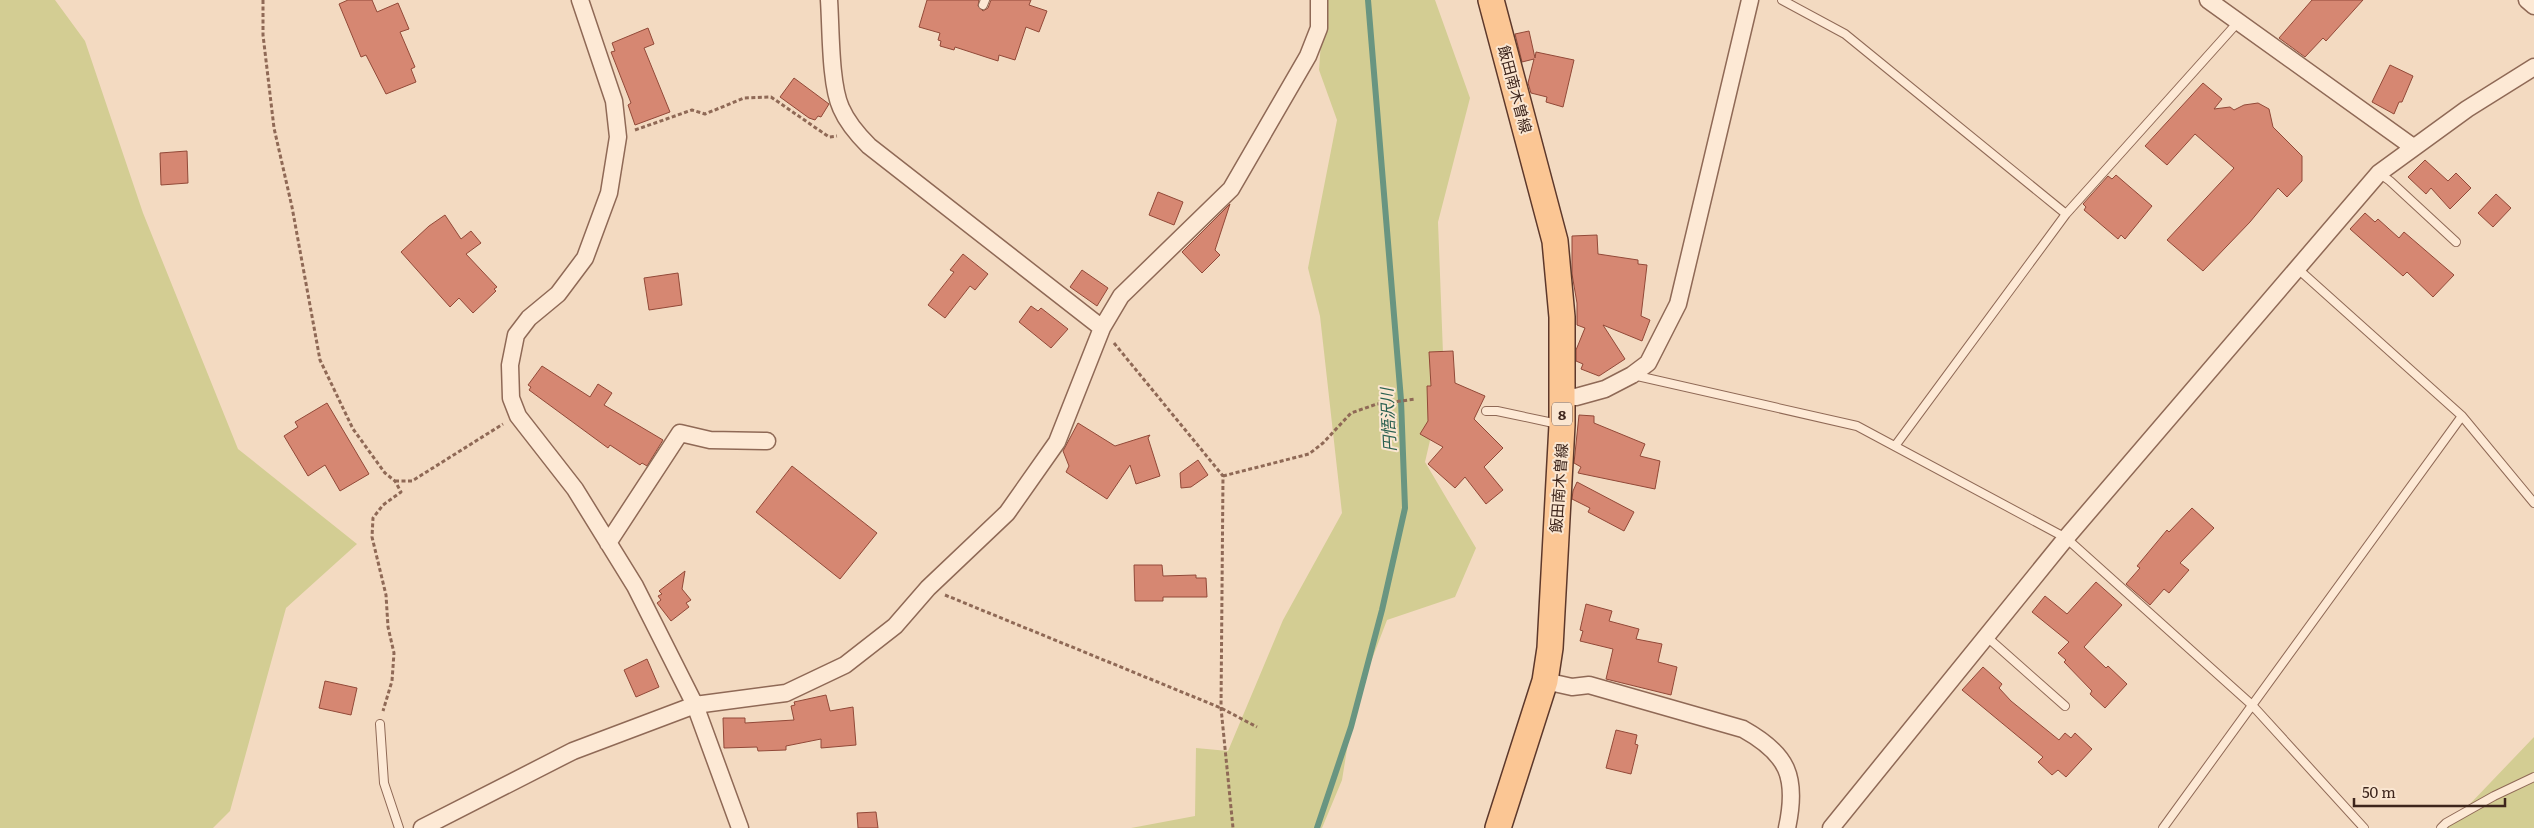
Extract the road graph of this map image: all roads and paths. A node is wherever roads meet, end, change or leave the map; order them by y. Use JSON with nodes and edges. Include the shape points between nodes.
{"nodes":[{"id":1,"x":263,"y":0,"type":"edge"},
{"id":2,"x":580,"y":0,"type":"edge"},
{"id":3,"x":829,"y":0,"type":"edge"},
{"id":4,"x":1319,"y":0,"type":"edge"},
{"id":5,"x":1491,"y":0,"type":"edge"},
{"id":6,"x":1750,"y":0,"type":"edge"},
{"id":7,"x":1782,"y":0,"type":"edge"},
{"id":8,"x":2208,"y":0,"type":"edge"},
{"id":9,"x":2527,"y":0,"type":"edge"},
{"id":10,"x":2534,"y":6,"type":"edge"},
{"id":11,"x":2239,"y":21,"type":"junction"},
{"id":12,"x":2534,"y":67,"type":"edge"},
{"id":13,"x":857,"y":134,"type":"junction"},
{"id":14,"x":618,"y":137,"type":"junction"},
{"id":15,"x":2414,"y":147,"type":"junction"},
{"id":16,"x":2379,"y":174,"type":"junction"},
{"id":17,"x":2066,"y":214,"type":"junction"},
{"id":18,"x":2456,"y":242,"type":"dead end"},
{"id":19,"x":2298,"y":269,"type":"junction"},
{"id":20,"x":1102,"y":328,"type":"junction"},
{"id":21,"x":1632,"y":375,"type":"junction"},
{"id":22,"x":1563,"y":396,"type":"junction"},
{"id":23,"x":1416,"y":399,"type":"dead end"},
{"id":24,"x":1486,"y":411,"type":"dead end"},
{"id":25,"x":518,"y":416,"type":"junction"},
{"id":26,"x":2462,"y":416,"type":"junction"},
{"id":27,"x":1562,"y":425,"type":"junction"},
{"id":28,"x":767,"y":441,"type":"dead end"},
{"id":29,"x":1895,"y":446,"type":"junction"},
{"id":30,"x":1223,"y":476,"type":"junction"},
{"id":31,"x":395,"y":481,"type":"junction"},
{"id":32,"x":2534,"y":503,"type":"edge"},
{"id":33,"x":2066,"y":538,"type":"junction"},
{"id":34,"x":608,"y":543,"type":"junction"},
{"id":35,"x":928,"y":588,"type":"junction"},
{"id":36,"x":1987,"y":637,"type":"junction"},
{"id":37,"x":1545,"y":682,"type":"junction"},
{"id":38,"x":695,"y":704,"type":"junction"},
{"id":39,"x":2065,"y":706,"type":"dead end"},
{"id":40,"x":2252,"y":706,"type":"junction"},
{"id":41,"x":1221,"y":708,"type":"junction"},
{"id":42,"x":380,"y":724,"type":"joint"},
{"id":43,"x":1257,"y":727,"type":"dead end"},
{"id":44,"x":2534,"y":777,"type":"edge"},
{"id":45,"x":399,"y":828,"type":"edge"},
{"id":46,"x":422,"y":828,"type":"edge"},
{"id":47,"x":740,"y":828,"type":"edge"},
{"id":48,"x":1233,"y":828,"type":"edge"},
{"id":49,"x":1498,"y":828,"type":"edge"},
{"id":50,"x":1787,"y":828,"type":"edge"},
{"id":51,"x":1831,"y":828,"type":"edge"},
{"id":52,"x":2163,"y":828,"type":"edge"},
{"id":53,"x":2364,"y":828,"type":"edge"},
{"id":54,"x":2441,"y":828,"type":"edge"}],
"edges":[{"from":1,"to":31,"type":"path","via":[[263,35],[274,128],[320,360],[353,429]]},
{"from":2,"to":14,"type":"street","via":[[614,102]]},
{"from":3,"to":13,"type":"street","via":[[835,85],[841,108]]},
{"from":4,"to":20,"type":"street","via":[[1319,28],[1308,56],[1231,189],[1121,296]]},
{"from":5,"to":22,"type":"main road","name":"飯田南木曽線","number":"8","via":[[1555,241],[1562,318]]},
{"from":6,"to":21,"type":"street","via":[[1678,304],[1648,363]]},
{"from":7,"to":17,"type":"lane","via":[[1845,34]]},
{"from":8,"to":11,"type":"street"},
{"from":9,"to":10,"type":"street"},
{"from":11,"to":15,"type":"street"},
{"from":11,"to":17,"type":"lane"},
{"from":12,"to":15,"type":"street"},
{"from":13,"to":14,"type":"path","via":[[829,137],[771,97],[744,98],[706,114],[692,110]]},
{"from":13,"to":20,"type":"street"},
{"from":14,"to":25,"type":"street","via":[[609,193],[585,258],[558,294],[529,318],[516,335],[510,366],[511,398]]},
{"from":15,"to":16,"type":"street"},
{"from":16,"to":18,"type":"lane"},
{"from":16,"to":19,"type":"street"},
{"from":17,"to":29,"type":"lane"},
{"from":19,"to":26,"type":"lane"},
{"from":19,"to":33,"type":"street"},
{"from":20,"to":30,"type":"path"},
{"from":20,"to":35,"type":"street","via":[[1057,442],[1007,513]]},
{"from":21,"to":22,"type":"street","via":[[1605,389],[1576,397]]},
{"from":21,"to":29,"type":"lane","via":[[1856,426]]},
{"from":22,"to":27,"type":"main road","name":"飯田南木曽線","number":"8"},
{"from":23,"to":30,"type":"path","via":[[1350,413],[1309,454]]},
{"from":24,"to":27,"type":"lane"},
{"from":25,"to":31,"type":"path","via":[[412,481]]},
{"from":25,"to":34,"type":"street","via":[[575,489]]},
{"from":26,"to":32,"type":"lane"},
{"from":26,"to":40,"type":"lane"},
{"from":27,"to":37,"type":"main road","name":"飯田南木曽線","number":"8","via":[[1550,648]]},
{"from":28,"to":34,"type":"street","via":[[710,440],[680,433]]},
{"from":29,"to":33,"type":"lane"},
{"from":30,"to":41,"type":"path"},
{"from":31,"to":42,"type":"path","via":[[401,492],[383,505],[373,518],[372,537],[386,595],[394,654],[392,680]]},
{"from":33,"to":36,"type":"street"},
{"from":33,"to":40,"type":"lane"},
{"from":34,"to":38,"type":"street","via":[[635,586]]},
{"from":35,"to":38,"type":"street","via":[[895,626],[845,665],[786,693]]},
{"from":35,"to":41,"type":"path"},
{"from":36,"to":39,"type":"lane"},
{"from":36,"to":51,"type":"street"},
{"from":37,"to":49,"type":"main road","name":"飯田南木曽線","number":"8"},
{"from":37,"to":50,"type":"street","via":[[1588,686],[1742,728],[1764,741],[1779,755],[1791,782],[1793,799]]},
{"from":38,"to":46,"type":"street","via":[[573,751]]},
{"from":38,"to":47,"type":"street"},
{"from":40,"to":52,"type":"lane"},
{"from":40,"to":53,"type":"lane"},
{"from":41,"to":43,"type":"path"},
{"from":41,"to":48,"type":"path"},
{"from":42,"to":45,"type":"lane","via":[[384,783]]},
{"from":44,"to":54,"type":"lane","via":[[2494,796]]}]}
